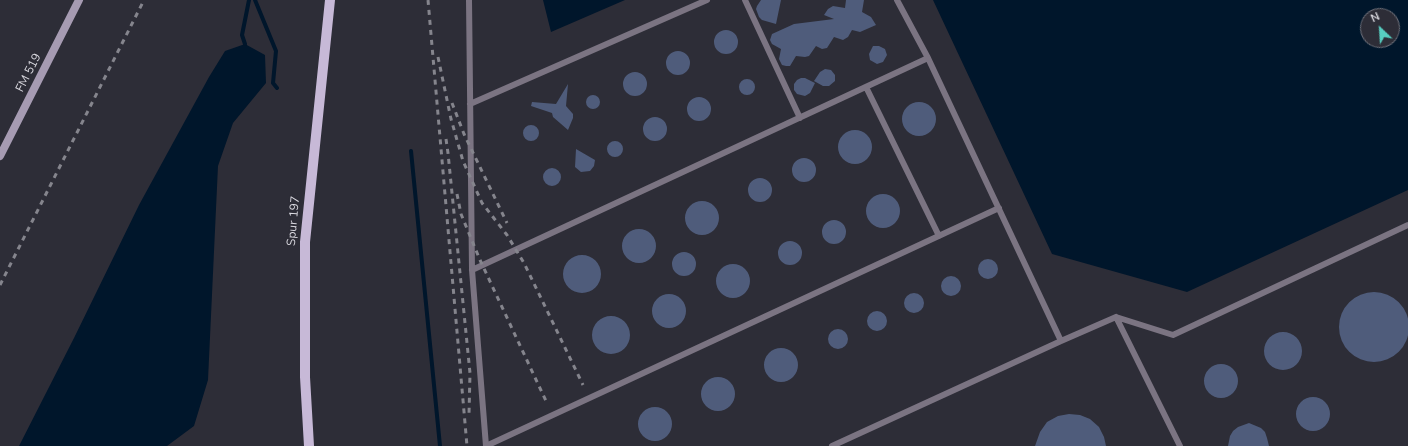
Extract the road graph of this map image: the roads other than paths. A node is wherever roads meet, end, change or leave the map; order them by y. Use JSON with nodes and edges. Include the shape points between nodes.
{"nodes":[{"id":1,"x":79,"y":0,"type":"edge"},
{"id":2,"x":330,"y":0,"type":"edge"},
{"id":3,"x":469,"y":0,"type":"edge"},
{"id":4,"x":707,"y":0,"type":"edge"},
{"id":5,"x":745,"y":0,"type":"edge"},
{"id":6,"x":897,"y":0,"type":"edge"},
{"id":7,"x":928,"y":58,"type":"junction"},
{"id":8,"x":866,"y":87,"type":"junction"},
{"id":9,"x":470,"y":104,"type":"junction"},
{"id":10,"x":800,"y":118,"type":"junction"},
{"id":11,"x":0,"y":156,"type":"edge"},
{"id":12,"x":999,"y":208,"type":"junction"},
{"id":13,"x":1408,"y":225,"type":"edge"},
{"id":14,"x":939,"y":236,"type":"junction"},
{"id":15,"x":472,"y":270,"type":"junction"},
{"id":16,"x":1116,"y":317,"type":"junction"},
{"id":17,"x":1061,"y":341,"type":"junction"},
{"id":18,"x":309,"y":446,"type":"edge"},
{"id":19,"x":486,"y":446,"type":"edge"},
{"id":20,"x":832,"y":446,"type":"edge"},
{"id":21,"x":1180,"y":446,"type":"edge"}],
"edges":[{"from":1,"to":11,"type":"main road","name":"FM 519","number":"FM 519"},
{"from":2,"to":18,"type":"main road","name":"Spur 197","via":[[305,242],[305,377]]},
{"from":3,"to":9,"type":"lane"},
{"from":4,"to":9,"type":"lane"},
{"from":5,"to":10,"type":"lane"},
{"from":6,"to":7,"type":"lane"},
{"from":7,"to":8,"type":"lane"},
{"from":7,"to":12,"type":"lane"},
{"from":8,"to":10,"type":"lane"},
{"from":8,"to":14,"type":"lane"},
{"from":9,"to":15,"type":"lane"},
{"from":10,"to":15,"type":"lane"},
{"from":12,"to":14,"type":"lane"},
{"from":12,"to":17,"type":"lane"},
{"from":13,"to":16,"type":"lane","via":[[1173,335]]},
{"from":14,"to":19,"type":"lane"},
{"from":15,"to":19,"type":"lane"},
{"from":16,"to":17,"type":"lane"},
{"from":16,"to":21,"type":"lane"},
{"from":17,"to":20,"type":"lane"}]}
